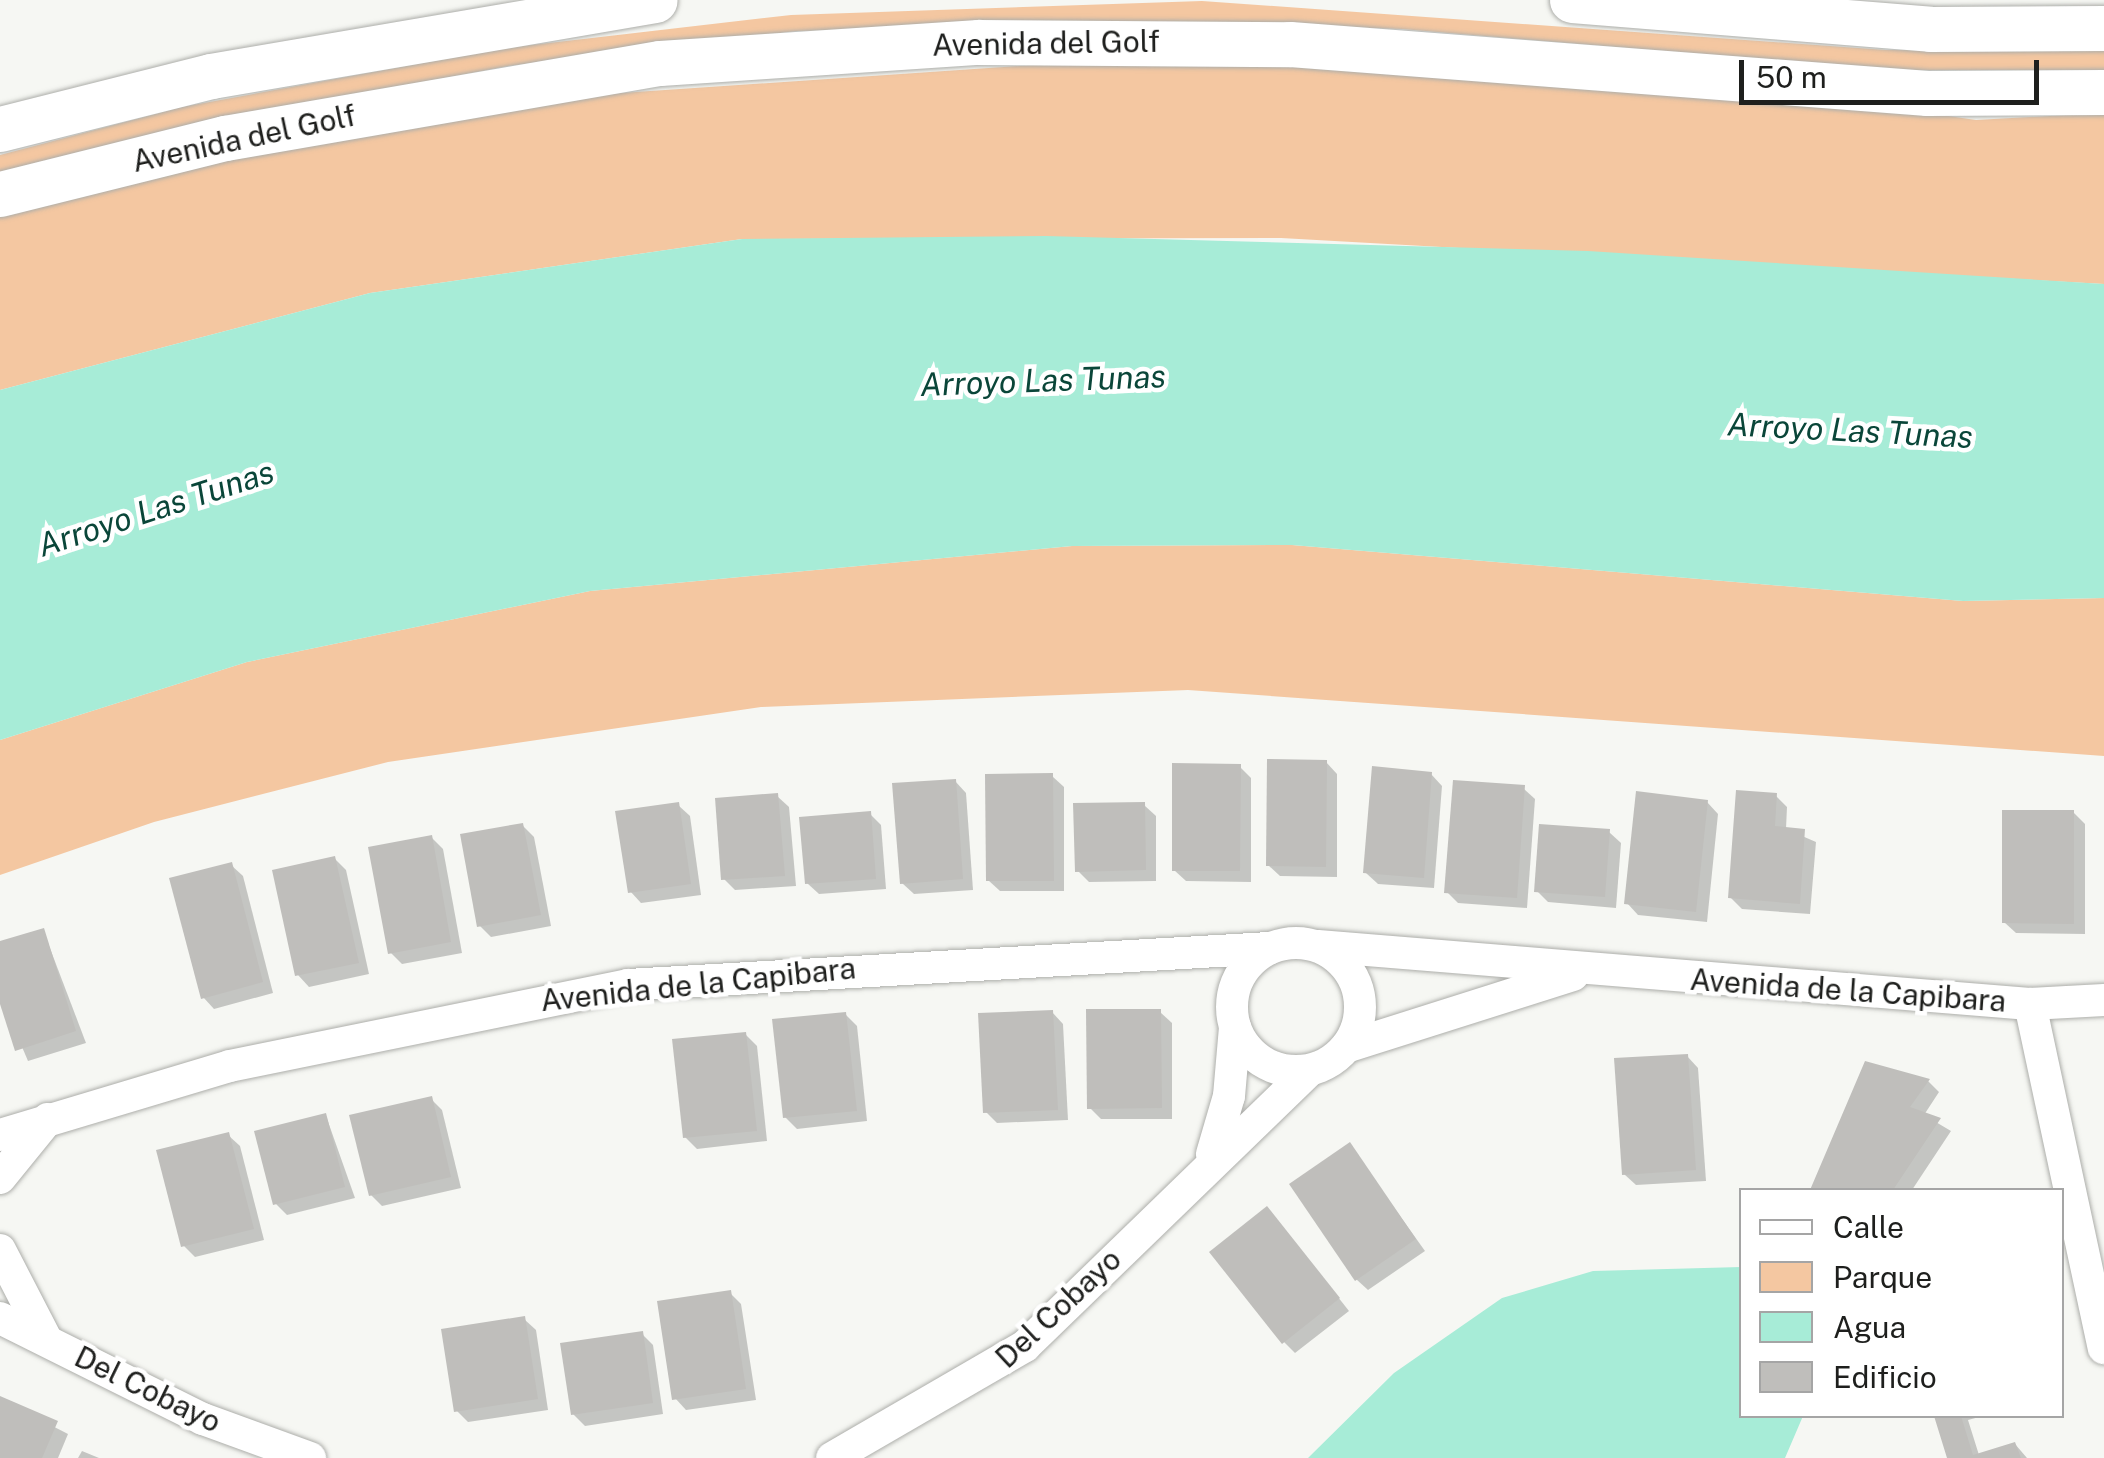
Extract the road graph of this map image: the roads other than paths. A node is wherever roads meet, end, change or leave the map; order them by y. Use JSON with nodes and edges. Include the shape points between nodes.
{"nodes":[{"id":1,"x":655,"y":0,"type":"edge"},
{"id":2,"x":1572,"y":0,"type":"edge"},
{"id":3,"x":2104,"y":4,"type":"edge"},
{"id":4,"x":2104,"y":28,"type":"edge"},
{"id":5,"x":1930,"y":29,"type":"junction"},
{"id":6,"x":2104,"y":92,"type":"edge"},
{"id":7,"x":0,"y":128,"type":"edge"},
{"id":8,"x":0,"y":194,"type":"edge"},
{"id":9,"x":1318,"y":946,"type":"junction"},
{"id":10,"x":1270,"y":948,"type":"junction"},
{"id":11,"x":1182,"y":956,"type":"junction"},
{"id":12,"x":1592,"y":970,"type":"junction"},
{"id":13,"x":2104,"y":1000,"type":"edge"},
{"id":14,"x":2030,"y":1004,"type":"junction"},
{"id":15,"x":1233,"y":1015,"type":"junction"},
{"id":16,"x":1349,"y":1046,"type":"junction"},
{"id":17,"x":1310,"y":1071,"type":"junction"},
{"id":18,"x":48,"y":1119,"type":"junction"},
{"id":19,"x":0,"y":1135,"type":"edge"},
{"id":20,"x":1210,"y":1158,"type":"junction"},
{"id":21,"x":0,"y":1178,"type":"edge"},
{"id":22,"x":0,"y":1250,"type":"edge"},
{"id":23,"x":0,"y":1318,"type":"edge"},
{"id":24,"x":45,"y":1338,"type":"junction"},
{"id":25,"x":2104,"y":1348,"type":"edge"},
{"id":26,"x":310,"y":1458,"type":"edge"},
{"id":27,"x":832,"y":1458,"type":"edge"}],
"edges":[{"from":1,"to":7,"type":"street","via":[[211,76]]},
{"from":2,"to":5,"type":"street"},
{"from":3,"to":5,"type":"street"},
{"from":4,"to":5,"type":"street"},
{"from":6,"to":8,"type":"street","name":"Avenida del Golf","via":[[1928,93],[1290,44],[978,42],[660,63],[225,138]]},
{"from":9,"to":10,"type":"street","name":"Avenida de la Capibara"},
{"from":9,"to":12,"type":"street","name":"Avenida de la Capibara"},
{"from":9,"to":16,"type":"street","via":[[1358,988]]},
{"from":10,"to":11,"type":"street","name":"Avenida de la Capibara"},
{"from":10,"to":15,"type":"street","via":[[1243,970]]},
{"from":11,"to":15,"type":"street"},
{"from":11,"to":18,"type":"street","name":"Avenida de la Capibara","via":[[628,986],[230,1066]]},
{"from":12,"to":14,"type":"street","name":"Avenida de la Capibara"},
{"from":12,"to":16,"type":"street","name":"Avenida de la Capibara"},
{"from":13,"to":14,"type":"street","name":"Avenida de la Capibara"},
{"from":14,"to":25,"type":"street"},
{"from":15,"to":17,"type":"street","via":[[1256,1058]]},
{"from":15,"to":20,"type":"street","name":"Del Cobayo","via":[[1230,1096]]},
{"from":16,"to":17,"type":"street","name":"Avenida de la Capibara"},
{"from":17,"to":20,"type":"street","name":"Del Cobayo"},
{"from":18,"to":19,"type":"street","name":"Avenida de la Capibara"},
{"from":18,"to":21,"type":"street"},
{"from":20,"to":27,"type":"street","name":"Del Cobayo","via":[[1026,1346]]},
{"from":22,"to":24,"type":"street","name":"Del Cobayo"},
{"from":23,"to":24,"type":"street","name":"Del Cobayo"},
{"from":24,"to":26,"type":"street","name":"Del Cobayo","via":[[203,1419]]}]}
